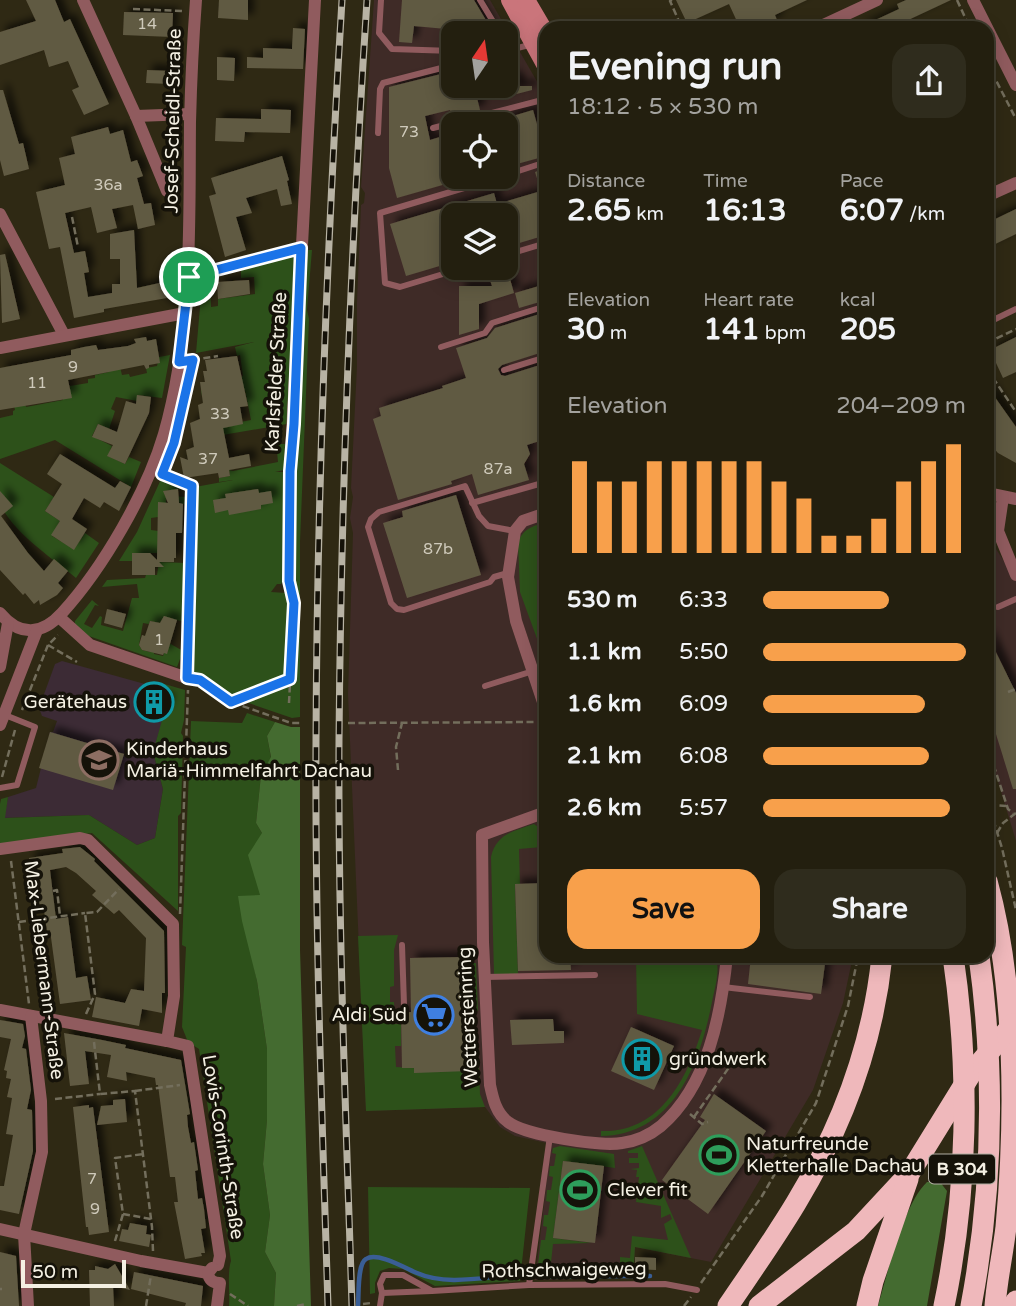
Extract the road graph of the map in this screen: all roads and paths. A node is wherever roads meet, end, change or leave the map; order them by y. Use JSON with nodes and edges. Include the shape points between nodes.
{"nodes":[{"id":1,"x":83,"y":0,"type":"edge"},
{"id":2,"x":315,"y":0,"type":"edge"},
{"id":3,"x":381,"y":0,"type":"edge"},
{"id":4,"x":480,"y":0,"type":"edge"},
{"id":5,"x":510,"y":0,"type":"edge"},
{"id":6,"x":526,"y":0,"type":"edge"},
{"id":7,"x":672,"y":0,"type":"edge"},
{"id":8,"x":877,"y":0,"type":"edge"},
{"id":9,"x":957,"y":0,"type":"edge"},
{"id":10,"x":974,"y":0,"type":"edge"},
{"id":11,"x":196,"y":6,"type":"edge"},
{"id":12,"x":133,"y":9,"type":"dead end"},
{"id":13,"x":494,"y":21,"type":"edge"},
{"id":14,"x":679,"y":21,"type":"edge"},
{"id":15,"x":832,"y":21,"type":"edge"},
{"id":16,"x":967,"y":21,"type":"edge"},
{"id":17,"x":983,"y":21,"type":"edge"},
{"id":18,"x":524,"y":24,"type":"junction"},
{"id":19,"x":518,"y":26,"type":"edge"},
{"id":20,"x":539,"y":36,"type":"edge"},
{"id":21,"x":539,"y":38,"type":"edge"},
{"id":22,"x":539,"y":39,"type":"edge"},
{"id":23,"x":994,"y":46,"type":"edge"},
{"id":24,"x":518,"y":47,"type":"edge"},
{"id":25,"x":441,"y":51,"type":"edge"},
{"id":26,"x":441,"y":68,"type":"edge"},
{"id":27,"x":994,"y":77,"type":"edge"},
{"id":28,"x":1016,"y":85,"type":"edge"},
{"id":29,"x":539,"y":101,"type":"edge"},
{"id":30,"x":190,"y":114,"type":"junction"},
{"id":31,"x":136,"y":116,"type":"junction"},
{"id":32,"x":1016,"y":119,"type":"edge"},
{"id":33,"x":433,"y":128,"type":"dead end"},
{"id":34,"x":378,"y":133,"type":"dead end"},
{"id":35,"x":539,"y":164,"type":"edge"},
{"id":36,"x":518,"y":171,"type":"edge"},
{"id":37,"x":1016,"y":183,"type":"edge"},
{"id":38,"x":461,"y":189,"type":"edge"},
{"id":39,"x":167,"y":191,"type":"dead end"},
{"id":40,"x":994,"y":193,"type":"edge"},
{"id":41,"x":0,"y":214,"type":"edge"},
{"id":42,"x":72,"y":217,"type":"dead end"},
{"id":43,"x":539,"y":245,"type":"edge"},
{"id":44,"x":78,"y":247,"type":"dead end"},
{"id":45,"x":301,"y":248,"type":"junction"},
{"id":46,"x":518,"y":251,"type":"edge"},
{"id":47,"x":441,"y":275,"type":"edge"},
{"id":48,"x":189,"y":277,"type":"junction"},
{"id":49,"x":539,"y":308,"type":"edge"},
{"id":50,"x":1016,"y":309,"type":"edge"},
{"id":51,"x":185,"y":313,"type":"junction"},
{"id":52,"x":994,"y":320,"type":"edge"},
{"id":53,"x":1016,"y":330,"type":"edge"},
{"id":54,"x":64,"y":335,"type":"junction"},
{"id":55,"x":994,"y":340,"type":"edge"},
{"id":56,"x":441,"y":347,"type":"dead end"},
{"id":57,"x":0,"y":348,"type":"edge"},
{"id":58,"x":194,"y":353,"type":"dead end"},
{"id":59,"x":218,"y":356,"type":"dead end"},
{"id":60,"x":539,"y":359,"type":"edge"},
{"id":61,"x":193,"y":360,"type":"junction"},
{"id":62,"x":191,"y":369,"type":"dead end"},
{"id":63,"x":504,"y":370,"type":"dead end"},
{"id":64,"x":994,"y":379,"type":"edge"},
{"id":65,"x":1016,"y":412,"type":"edge"},
{"id":66,"x":165,"y":466,"type":"dead end"},
{"id":67,"x":290,"y":471,"type":"joint"},
{"id":68,"x":463,"y":477,"type":"dead end"},
{"id":69,"x":539,"y":484,"type":"edge"},
{"id":70,"x":192,"y":486,"type":"joint"},
{"id":71,"x":466,"y":486,"type":"junction"},
{"id":72,"x":1009,"y":498,"type":"edge"},
{"id":73,"x":472,"y":503,"type":"junction"},
{"id":74,"x":539,"y":515,"type":"edge"},
{"id":75,"x":515,"y":531,"type":"junction"},
{"id":76,"x":509,"y":572,"type":"junction"},
{"id":77,"x":1016,"y":575,"type":"edge"},
{"id":78,"x":1016,"y":599,"type":"edge"},
{"id":79,"x":998,"y":607,"type":"dead end"},
{"id":80,"x":4,"y":618,"type":"edge"},
{"id":81,"x":63,"y":621,"type":"junction"},
{"id":82,"x":37,"y":630,"type":"junction"},
{"id":83,"x":0,"y":667,"type":"edge"},
{"id":84,"x":539,"y":669,"type":"edge"},
{"id":85,"x":532,"y":671,"type":"junction"},
{"id":86,"x":187,"y":678,"type":"junction"},
{"id":87,"x":290,"y":679,"type":"junction"},
{"id":88,"x":485,"y":686,"type":"dead end"},
{"id":89,"x":1016,"y":689,"type":"edge"},
{"id":90,"x":539,"y":691,"type":"edge"},
{"id":91,"x":1008,"y":692,"type":"dead end"},
{"id":92,"x":231,"y":702,"type":"junction"},
{"id":93,"x":289,"y":703,"type":"dead end"},
{"id":94,"x":2,"y":720,"type":"edge"},
{"id":95,"x":18,"y":721,"type":"junction"},
{"id":96,"x":539,"y":722,"type":"edge"},
{"id":97,"x":300,"y":723,"type":"dead end"},
{"id":98,"x":348,"y":723,"type":"dead end"},
{"id":99,"x":402,"y":723,"type":"junction"},
{"id":100,"x":994,"y":767,"type":"edge"},
{"id":101,"x":398,"y":770,"type":"dead end"},
{"id":102,"x":1,"y":782,"type":"edge"},
{"id":103,"x":0,"y":789,"type":"edge"},
{"id":104,"x":994,"y":803,"type":"edge"},
{"id":105,"x":1006,"y":806,"type":"junction"},
{"id":106,"x":1015,"y":813,"type":"edge"},
{"id":107,"x":539,"y":815,"type":"edge"},
{"id":108,"x":994,"y":823,"type":"edge"},
{"id":109,"x":997,"y":833,"type":"junction"},
{"id":110,"x":4,"y":848,"type":"edge"},
{"id":111,"x":128,"y":879,"type":"junction"},
{"id":112,"x":53,"y":891,"type":"dead end"},
{"id":113,"x":1016,"y":910,"type":"edge"},
{"id":114,"x":994,"y":912,"type":"edge"},
{"id":115,"x":85,"y":913,"type":"junction"},
{"id":116,"x":60,"y":916,"type":"junction"},
{"id":117,"x":19,"y":922,"type":"junction"},
{"id":118,"x":173,"y":924,"type":"junction"},
{"id":119,"x":402,"y":945,"type":"dead end"},
{"id":120,"x":726,"y":963,"type":"edge"},
{"id":121,"x":857,"y":963,"type":"edge"},
{"id":122,"x":882,"y":963,"type":"edge"},
{"id":123,"x":954,"y":963,"type":"edge"},
{"id":124,"x":980,"y":963,"type":"edge"},
{"id":125,"x":595,"y":975,"type":"dead end"},
{"id":126,"x":484,"y":977,"type":"junction"},
{"id":127,"x":723,"y":987,"type":"junction"},
{"id":128,"x":810,"y":997,"type":"dead end"},
{"id":129,"x":404,"y":1005,"type":"dead end"},
{"id":130,"x":0,"y":1010,"type":"edge"},
{"id":131,"x":31,"y":1016,"type":"junction"},
{"id":132,"x":1016,"y":1020,"type":"edge"},
{"id":133,"x":82,"y":1026,"type":"junction"},
{"id":134,"x":167,"y":1041,"type":"junction"},
{"id":135,"x":730,"y":1066,"type":"dead end"},
{"id":136,"x":194,"y":1083,"type":"junction"},
{"id":137,"x":135,"y":1091,"type":"junction"},
{"id":138,"x":100,"y":1094,"type":"junction"},
{"id":139,"x":41,"y":1101,"type":"junction"},
{"id":140,"x":679,"y":1106,"type":"junction"},
{"id":141,"x":694,"y":1117,"type":"junction"},
{"id":142,"x":708,"y":1122,"type":"dead end"},
{"id":143,"x":550,"y":1136,"type":"junction"},
{"id":144,"x":143,"y":1154,"type":"junction"},
{"id":145,"x":909,"y":1174,"type":"junction"},
{"id":146,"x":123,"y":1214,"type":"junction"},
{"id":147,"x":151,"y":1219,"type":"junction"},
{"id":148,"x":0,"y":1229,"type":"edge"},
{"id":149,"x":24,"y":1234,"type":"junction"},
{"id":150,"x":111,"y":1254,"type":"junction"},
{"id":151,"x":1016,"y":1259,"type":"edge"},
{"id":152,"x":153,"y":1263,"type":"junction"},
{"id":153,"x":213,"y":1269,"type":"junction"},
{"id":154,"x":219,"y":1285,"type":"junction"},
{"id":155,"x":529,"y":1285,"type":"junction"},
{"id":156,"x":696,"y":1290,"type":"junction"},
{"id":157,"x":432,"y":1291,"type":"junction"},
{"id":158,"x":382,"y":1293,"type":"junction"},
{"id":159,"x":1016,"y":1301,"type":"edge"},
{"id":160,"x":306,"y":1304,"type":"edge"},
{"id":161,"x":27,"y":1306,"type":"edge"},
{"id":162,"x":146,"y":1306,"type":"edge"},
{"id":163,"x":218,"y":1306,"type":"edge"},
{"id":164,"x":248,"y":1306,"type":"edge"},
{"id":165,"x":297,"y":1306,"type":"edge"},
{"id":166,"x":380,"y":1306,"type":"edge"},
{"id":167,"x":684,"y":1306,"type":"edge"},
{"id":168,"x":728,"y":1306,"type":"edge"},
{"id":169,"x":759,"y":1306,"type":"edge"},
{"id":170,"x":867,"y":1306,"type":"edge"},
{"id":171,"x":944,"y":1306,"type":"edge"},
{"id":172,"x":971,"y":1306,"type":"edge"},
{"id":173,"x":995,"y":1306,"type":"edge"},
{"id":174,"x":1001,"y":1306,"type":"edge"},
{"id":175,"x":1013,"y":1306,"type":"edge"}],
"edges":[{"from":1,"to":31,"type":"street"},
{"from":2,"to":45,"type":"street","name":"Karlsfelder Straße"},
{"from":3,"to":25,"type":"lane","via":[[379,33],[391,49]]},
{"from":4,"to":13,"type":"lane"},
{"from":5,"to":18,"type":"main road"},
{"from":6,"to":20,"type":"main road"},
{"from":7,"to":14,"type":"path"},
{"from":8,"to":15,"type":"street"},
{"from":9,"to":16,"type":"path"},
{"from":10,"to":17,"type":"street"},
{"from":11,"to":12,"type":"path"},
{"from":11,"to":30,"type":"street","name":"Josef-Scheidl-Straße"},
{"from":18,"to":19,"type":"lane"},
{"from":18,"to":21,"type":"main road"},
{"from":22,"to":24,"type":"lane"},
{"from":23,"to":28,"type":"street"},
{"from":26,"to":34,"type":"lane","via":[[383,83]]},
{"from":27,"to":32,"type":"path"},
{"from":29,"to":33,"type":"lane"},
{"from":30,"to":31,"type":"street"},
{"from":30,"to":48,"type":"street","name":"Josef-Scheidl-Straße"},
{"from":31,"to":39,"type":"street"},
{"from":35,"to":36,"type":"lane"},
{"from":37,"to":40,"type":"street"},
{"from":38,"to":47,"type":"lane","via":[[380,213],[385,283],[400,287]]},
{"from":41,"to":54,"type":"street"},
{"from":42,"to":44,"type":"path"},
{"from":43,"to":46,"type":"lane"},
{"from":45,"to":48,"type":"street"},
{"from":45,"to":67,"type":"street","name":"Karlsfelder Straße"},
{"from":48,"to":51,"type":"street","name":"Josef-Scheidl-Straße"},
{"from":49,"to":56,"type":"lane","via":[[492,323],[485,333]]},
{"from":50,"to":52,"type":"lane"},
{"from":51,"to":54,"type":"street"},
{"from":51,"to":81,"type":"street","name":"Josef-Scheidl-Straße","via":[[164,435],[122,527]]},
{"from":53,"to":55,"type":"path"},
{"from":54,"to":57,"type":"street"},
{"from":58,"to":61,"type":"path"},
{"from":59,"to":61,"type":"path"},
{"from":60,"to":63,"type":"lane"},
{"from":61,"to":62,"type":"path"},
{"from":64,"to":65,"type":"path"},
{"from":66,"to":70,"type":"path","via":[[162,474]]},
{"from":67,"to":87,"type":"path","name":"Karlsfelder Straße","via":[[289,581],[294,603]]},
{"from":68,"to":71,"type":"lane"},
{"from":69,"to":73,"type":"lane"},
{"from":70,"to":86,"type":"street"},
{"from":71,"to":73,"type":"lane"},
{"from":71,"to":76,"type":"lane","via":[[379,512],[371,519],[368,527],[391,603],[404,610]]},
{"from":72,"to":77,"type":"street","via":[[998,531]]},
{"from":73,"to":75,"type":"lane","via":[[488,526]]},
{"from":74,"to":75,"type":"street","via":[[523,521]]},
{"from":75,"to":76,"type":"street"},
{"from":76,"to":85,"type":"street","via":[[516,621]]},
{"from":78,"to":79,"type":"lane"},
{"from":80,"to":82,"type":"street","via":[[21,630]]},
{"from":80,"to":83,"type":"street"},
{"from":81,"to":82,"type":"street","name":"Josef-Scheidl-Straße"},
{"from":81,"to":86,"type":"street","via":[[90,645]]},
{"from":81,"to":95,"type":"path","via":[[48,645]]},
{"from":82,"to":94,"type":"street"},
{"from":84,"to":85,"type":"lane"},
{"from":85,"to":88,"type":"lane"},
{"from":85,"to":90,"type":"street"},
{"from":86,"to":92,"type":"path","via":[[200,680]]},
{"from":86,"to":118,"type":"path","via":[[181,911]]},
{"from":87,"to":92,"type":"path"},
{"from":87,"to":93,"type":"path","name":"Karlsfelder Straße"},
{"from":89,"to":91,"type":"path"},
{"from":92,"to":97,"type":"path"},
{"from":94,"to":95,"type":"lane"},
{"from":95,"to":102,"type":"path"},
{"from":95,"to":103,"type":"lane","via":[[35,727],[17,785]]},
{"from":96,"to":99,"type":"path"},
{"from":98,"to":99,"type":"path"},
{"from":99,"to":101,"type":"path","via":[[396,747]]},
{"from":100,"to":105,"type":"path"},
{"from":104,"to":105,"type":"path"},
{"from":105,"to":106,"type":"path"},
{"from":106,"to":109,"type":"path"},
{"from":107,"to":126,"type":"street","name":"Wettersteinring","via":[[482,835]]},
{"from":108,"to":109,"type":"path"},
{"from":109,"to":113,"type":"path"},
{"from":110,"to":111,"type":"street","via":[[80,838],[88,840]]},
{"from":110,"to":117,"type":"path","name":"Max-Liebermann-Straße"},
{"from":111,"to":115,"type":"path","via":[[97,912]]},
{"from":111,"to":118,"type":"street"},
{"from":112,"to":116,"type":"path","via":[[57,890]]},
{"from":114,"to":173,"type":"highway","via":[[1006,990],[1011,1081],[1007,1216]]},
{"from":115,"to":116,"type":"path"},
{"from":115,"to":133,"type":"path","via":[[95,994]]},
{"from":116,"to":117,"type":"path"},
{"from":117,"to":131,"type":"path","name":"Max-Liebermann-Straße"},
{"from":118,"to":134,"type":"street","via":[[174,996]]},
{"from":119,"to":129,"type":"lane"},
{"from":120,"to":127,"type":"street","name":"Wettersteinring"},
{"from":121,"to":156,"type":"path","via":[[848,1006],[816,1103],[762,1196]]},
{"from":122,"to":168,"type":"highway","via":[[867,1043],[841,1117],[797,1202]]},
{"from":123,"to":171,"type":"highway","number":"B 304","via":[[962,1052],[963,1146],[955,1248]]},
{"from":124,"to":172,"type":"highway","number":"B 304","via":[[988,1035],[990,1125],[984,1218]]},
{"from":125,"to":126,"type":"lane"},
{"from":126,"to":143,"type":"street","name":"Wettersteinring","via":[[494,1104],[518,1128]]},
{"from":127,"to":128,"type":"lane"},
{"from":127,"to":140,"type":"street","name":"Wettersteinring","via":[[708,1055]]},
{"from":130,"to":131,"type":"street"},
{"from":131,"to":133,"type":"street"},
{"from":131,"to":139,"type":"street","name":"Max-Liebermann-Straße"},
{"from":132,"to":145,"type":"highway","via":[[972,1072]]},
{"from":133,"to":134,"type":"street"},
{"from":133,"to":138,"type":"path","via":[[93,1035]]},
{"from":134,"to":136,"type":"street","name":"Lovis-Corinth-Straße","via":[[188,1046]]},
{"from":135,"to":141,"type":"path"},
{"from":136,"to":137,"type":"path"},
{"from":136,"to":153,"type":"street","name":"Lovis-Corinth-Straße","via":[[220,1256]]},
{"from":137,"to":138,"type":"path"},
{"from":137,"to":144,"type":"path"},
{"from":138,"to":139,"type":"path"},
{"from":139,"to":149,"type":"street","name":"Max-Liebermann-Straße","via":[[42,1152]]},
{"from":140,"to":141,"type":"path"},
{"from":140,"to":143,"type":"street","name":"Wettersteinring","via":[[651,1133],[621,1144]]},
{"from":141,"to":142,"type":"path","via":[[702,1124]]},
{"from":143,"to":155,"type":"lane"},
{"from":144,"to":146,"type":"path","via":[[115,1158]]},
{"from":144,"to":147,"type":"path"},
{"from":145,"to":169,"type":"highway","via":[[856,1231]]},
{"from":145,"to":170,"type":"highway"},
{"from":146,"to":147,"type":"path"},
{"from":146,"to":150,"type":"path"},
{"from":147,"to":152,"type":"path"},
{"from":148,"to":149,"type":"street"},
{"from":149,"to":150,"type":"street"},
{"from":149,"to":161,"type":"street","name":"Max-Liebermann-Straße"},
{"from":150,"to":152,"type":"street"},
{"from":151,"to":174,"type":"highway"},
{"from":152,"to":153,"type":"street"},
{"from":152,"to":162,"type":"path"},
{"from":153,"to":154,"type":"street","via":[[211,1280]]},
{"from":154,"to":163,"type":"street"},
{"from":154,"to":164,"type":"path"},
{"from":155,"to":156,"type":"lane","name":"Rothschwaigeweg","via":[[665,1284]]},
{"from":155,"to":157,"type":"lane","name":"Rothschwaigeweg"},
{"from":156,"to":167,"type":"path"},
{"from":157,"to":158,"type":"lane","name":"Rothschwaigeweg"},
{"from":157,"to":158,"type":"lane","via":[[403,1275],[390,1274],[384,1275],[380,1284]]},
{"from":158,"to":166,"type":"lane"},
{"from":159,"to":175,"type":"highway"},
{"from":160,"to":165,"type":"path"}]}
